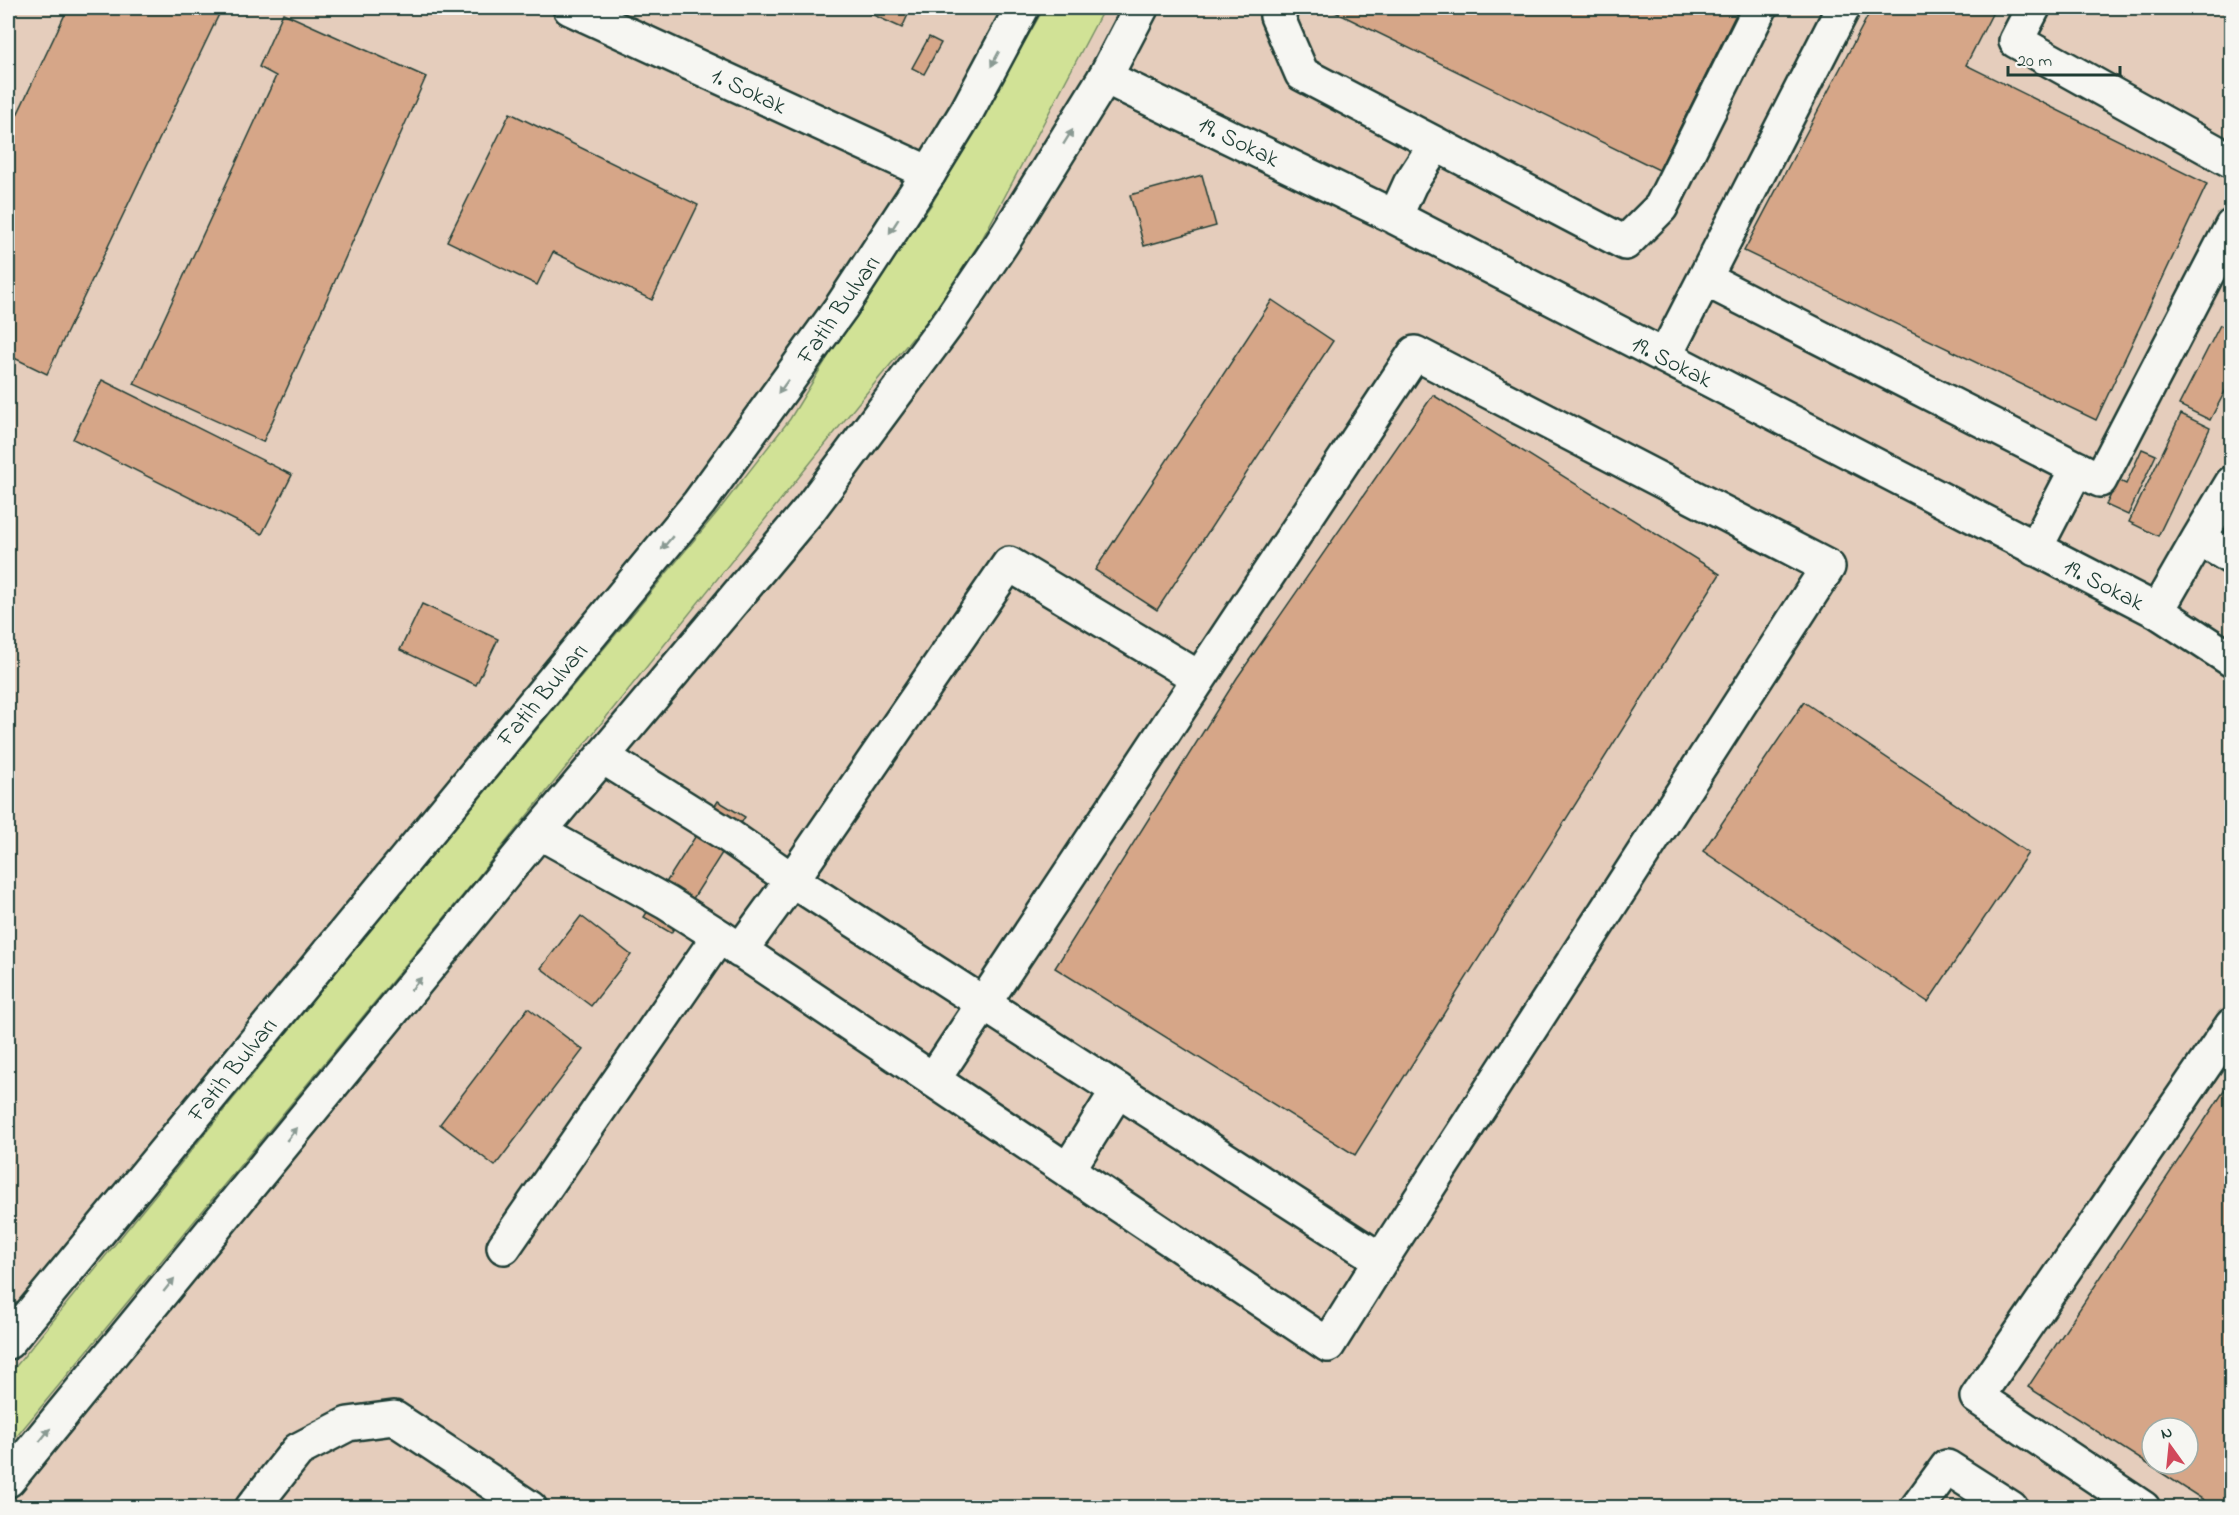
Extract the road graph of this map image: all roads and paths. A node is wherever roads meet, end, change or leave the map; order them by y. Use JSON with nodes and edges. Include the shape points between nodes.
{"nodes":[{"id":1,"x":570,"y":8,"type":"edge"},
{"id":2,"x":1022,"y":8,"type":"edge"},
{"id":3,"x":1142,"y":8,"type":"edge"},
{"id":4,"x":1281,"y":8,"type":"edge"},
{"id":5,"x":1760,"y":8,"type":"edge"},
{"id":6,"x":1843,"y":8,"type":"edge"},
{"id":7,"x":2033,"y":8,"type":"edge"},
{"id":8,"x":1105,"y":77,"type":"junction"},
{"id":9,"x":1436,"y":144,"type":"junction"},
{"id":10,"x":2232,"y":161,"type":"edge"},
{"id":11,"x":929,"y":173,"type":"junction"},
{"id":12,"x":1395,"y":217,"type":"junction"},
{"id":13,"x":2232,"y":226,"type":"edge"},
{"id":14,"x":1705,"y":279,"type":"junction"},
{"id":15,"x":1665,"y":356,"type":"junction"},
{"id":16,"x":2077,"y":468,"type":"junction"},
{"id":17,"x":2232,"y":483,"type":"edge"},
{"id":18,"x":2199,"y":538,"type":"junction"},
{"id":19,"x":2035,"y":549,"type":"junction"},
{"id":20,"x":2232,"y":558,"type":"edge"},
{"id":21,"x":2157,"y":612,"type":"junction"},
{"id":22,"x":2232,"y":660,"type":"edge"},
{"id":23,"x":1199,"y":678,"type":"junction"},
{"id":24,"x":603,"y":757,"type":"junction"},
{"id":25,"x":539,"y":832,"type":"junction"},
{"id":26,"x":792,"y":880,"type":"junction"},
{"id":27,"x":729,"y":943,"type":"junction"},
{"id":28,"x":984,"y":1004,"type":"junction"},
{"id":29,"x":2232,"y":1025,"type":"edge"},
{"id":30,"x":933,"y":1080,"type":"junction"},
{"id":31,"x":1118,"y":1090,"type":"junction"},
{"id":32,"x":1068,"y":1170,"type":"junction"},
{"id":33,"x":504,"y":1247,"type":"dead end"},
{"id":34,"x":1381,"y":1260,"type":"junction"},
{"id":35,"x":8,"y":1342,"type":"edge"},
{"id":36,"x":8,"y":1480,"type":"edge"},
{"id":37,"x":252,"y":1508,"type":"edge"},
{"id":38,"x":530,"y":1508,"type":"edge"},
{"id":39,"x":1917,"y":1508,"type":"edge"},
{"id":40,"x":2011,"y":1508,"type":"edge"},
{"id":41,"x":2143,"y":1508,"type":"edge"}],
"edges":[{"from":1,"to":11,"type":"main road","name":"1. Sokak"},
{"from":2,"to":11,"type":"main road","name":"Fatih Bulvarı","one_way":true,"via":[[968,111]]},
{"from":3,"to":8,"type":"main road"},
{"from":4,"to":9,"type":"main road","via":[[1277,16],[1302,74]]},
{"from":5,"to":9,"type":"main road","via":[[1661,207],[1625,243]]},
{"from":6,"to":14,"type":"main road"},
{"from":7,"to":10,"type":"main road","via":[[2016,41]]},
{"from":8,"to":12,"type":"main road","name":"19. Sokak"},
{"from":24,"to":8,"type":"main road","one_way":true,"via":[[809,510],[951,319]]},
{"from":9,"to":12,"type":"main road","via":[[1410,184]]},
{"from":11,"to":35,"type":"main road","name":"Fatih Bulvarı","one_way":true,"via":[[842,306],[699,503]]},
{"from":12,"to":15,"type":"main road","name":"19. Sokak"},
{"from":13,"to":16,"type":"main road","via":[[2100,480]]},
{"from":14,"to":15,"type":"main road"},
{"from":14,"to":16,"type":"main road"},
{"from":15,"to":19,"type":"main road","name":"19. Sokak"},
{"from":16,"to":19,"type":"main road"},
{"from":17,"to":18,"type":"main road"},
{"from":18,"to":20,"type":"main road"},
{"from":18,"to":21,"type":"main road"},
{"from":19,"to":21,"type":"main road","name":"19. Sokak"},
{"from":21,"to":22,"type":"main road","name":"19. Sokak"},
{"from":23,"to":26,"type":"main road","via":[[1009,564]]},
{"from":23,"to":28,"type":"main road"},
{"from":23,"to":34,"type":"main road","via":[[1415,353],[1828,567]]},
{"from":24,"to":25,"type":"main road"},
{"from":24,"to":26,"type":"main road"},
{"from":25,"to":27,"type":"main road","via":[[667,903]]},
{"from":36,"to":25,"type":"main road","one_way":true},
{"from":26,"to":27,"type":"main road"},
{"from":26,"to":28,"type":"main road"},
{"from":27,"to":30,"type":"main road"},
{"from":27,"to":33,"type":"main road"},
{"from":28,"to":30,"type":"main road"},
{"from":28,"to":31,"type":"main road"},
{"from":29,"to":41,"type":"main road","via":[[1977,1398]]},
{"from":30,"to":32,"type":"main road"},
{"from":31,"to":32,"type":"main road"},
{"from":31,"to":34,"type":"main road"},
{"from":32,"to":34,"type":"main road","via":[[1328,1344]]},
{"from":37,"to":38,"type":"main road","via":[[298,1450],[348,1424],[394,1418]]},
{"from":39,"to":40,"type":"main road","via":[[1947,1467]]}]}
